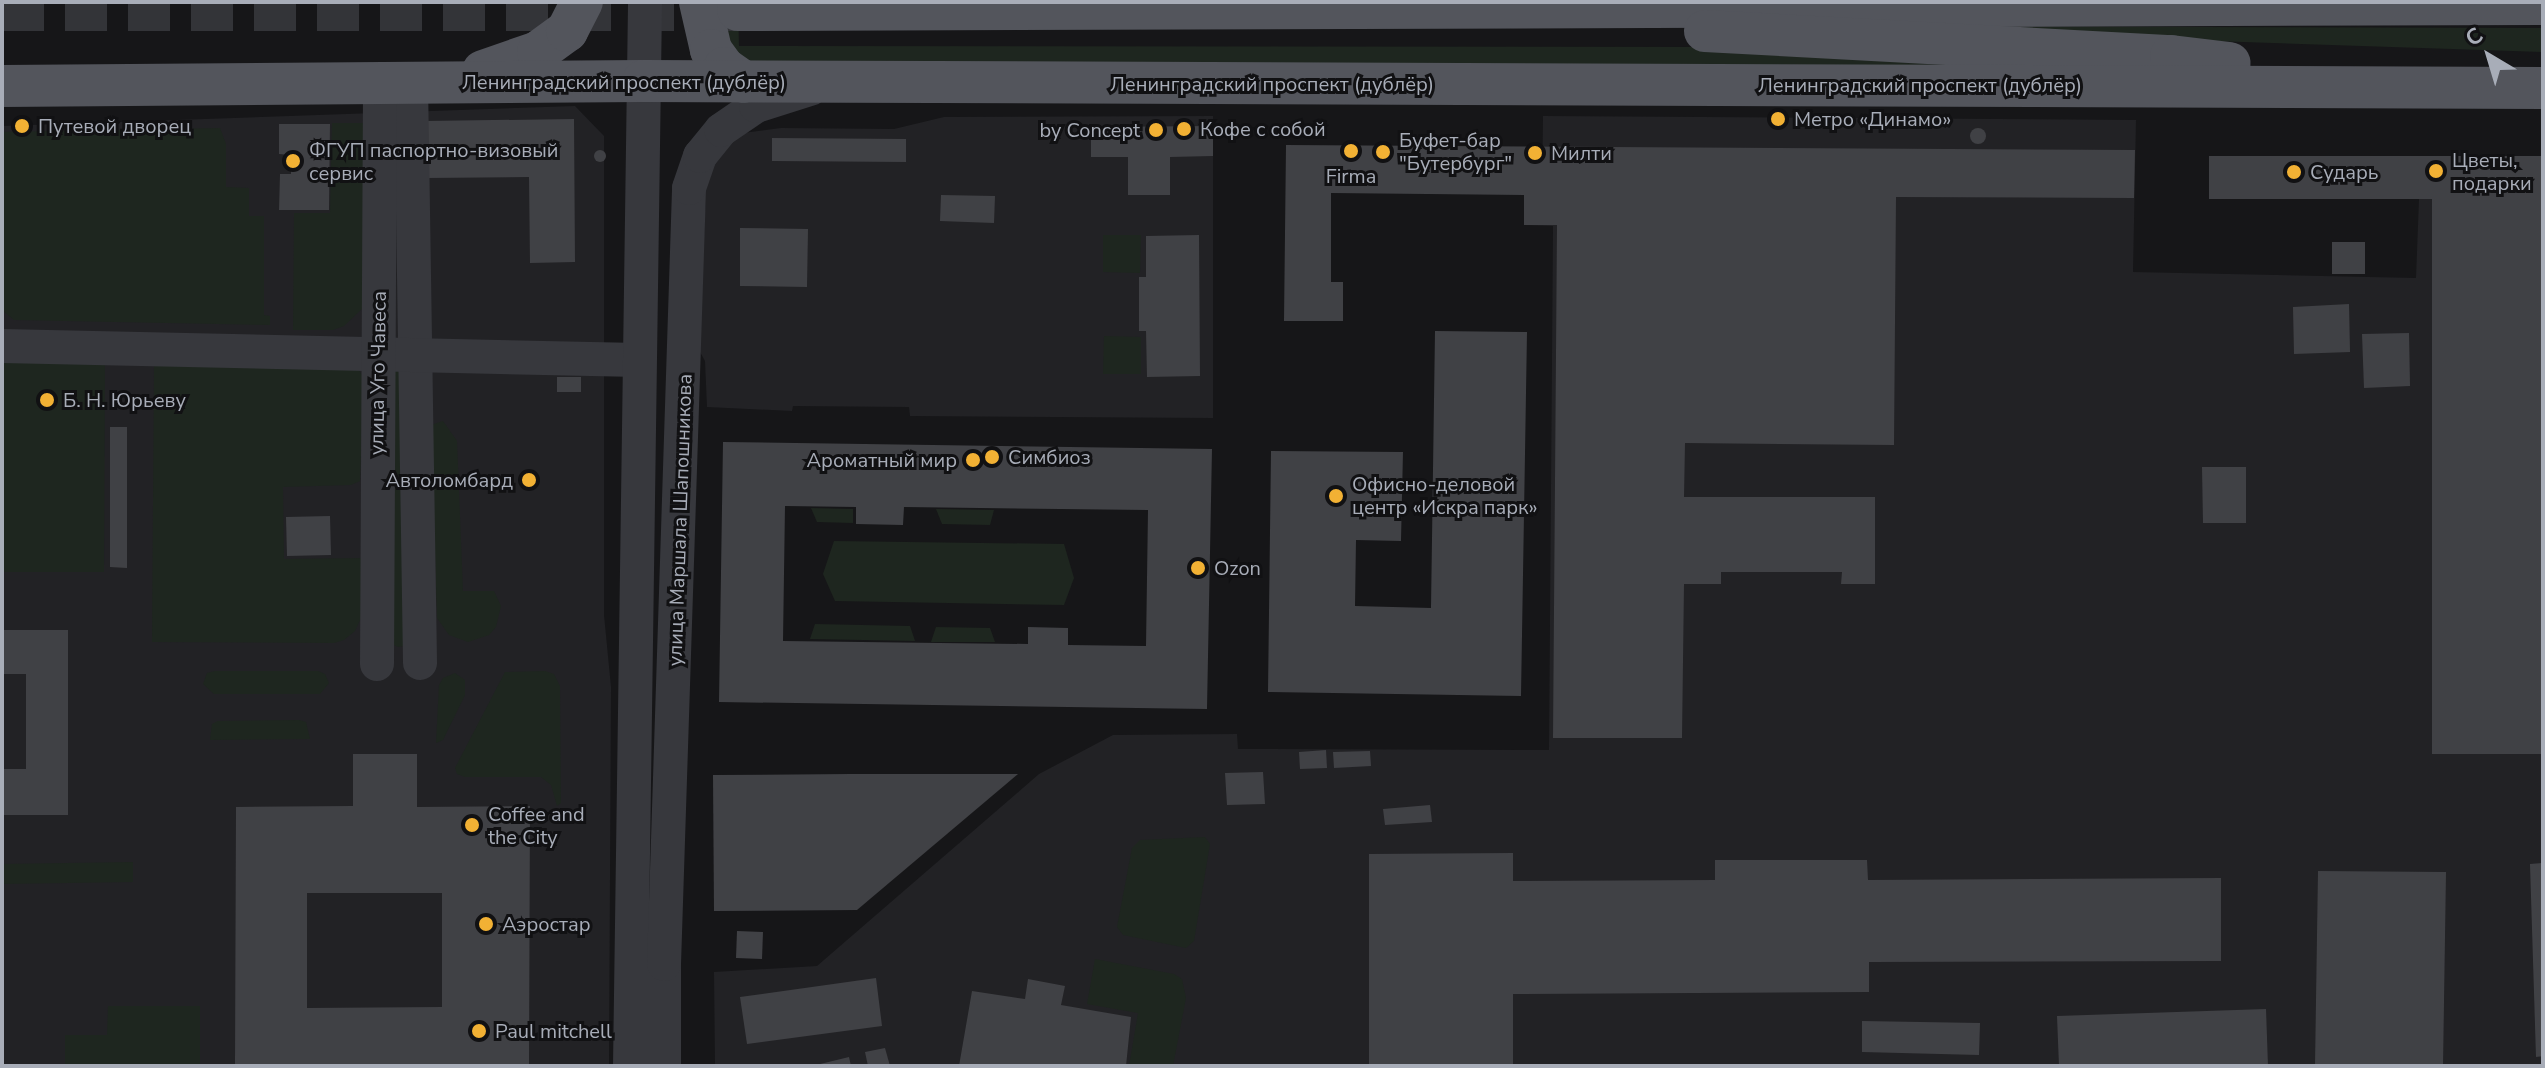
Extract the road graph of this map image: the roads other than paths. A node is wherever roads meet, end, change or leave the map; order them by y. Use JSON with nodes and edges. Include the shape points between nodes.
{"nodes":[{"id":1,"x":582,"y":2,"type":"edge"},
{"id":2,"x":645,"y":2,"type":"edge"},
{"id":3,"x":2543,"y":4,"type":"edge"},
{"id":4,"x":1446,"y":5,"type":"junction"},
{"id":5,"x":719,"y":6,"type":"edge"},
{"id":6,"x":643,"y":81,"type":"junction"},
{"id":7,"x":412,"y":82,"type":"junction"},
{"id":8,"x":744,"y":82,"type":"junction"},
{"id":9,"x":858,"y":84,"type":"junction"},
{"id":10,"x":2,"y":86,"type":"edge"},
{"id":11,"x":2412,"y":86,"type":"junction"},
{"id":12,"x":2543,"y":88,"type":"edge"},
{"id":13,"x":2,"y":346,"type":"edge"},
{"id":14,"x":379,"y":354,"type":"junction"},
{"id":15,"x":415,"y":355,"type":"junction"},
{"id":16,"x":639,"y":360,"type":"junction"},
{"id":17,"x":420,"y":663,"type":"dead end"},
{"id":18,"x":377,"y":664,"type":"dead end"},
{"id":19,"x":630,"y":1066,"type":"edge"},
{"id":20,"x":664,"y":1066,"type":"edge"}],
"edges":[{"from":1,"to":7,"type":"main road","via":[[567,31],[538,52]]},
{"from":2,"to":6,"type":"street","name":"улица Маршала Шапошникова"},
{"from":3,"to":4,"type":"main road"},
{"from":4,"to":5,"type":"main road"},
{"from":4,"to":11,"type":"main road","via":[[1618,27],[2171,56]]},
{"from":5,"to":8,"type":"main road","via":[[701,21],[711,50]]},
{"from":6,"to":7,"type":"main road","name":"Ленинградский проспект (дублёр)"},
{"from":6,"to":8,"type":"main road","name":"Ленинградский проспект (дублёр)"},
{"from":6,"to":16,"type":"street","name":"улица Маршала Шапошникова"},
{"from":7,"to":10,"type":"main road","name":"Ленинградский проспект (дублёр)"},
{"from":7,"to":14,"type":"street","name":"улица Уго Чавеса"},
{"from":7,"to":15,"type":"street","name":"улица Уго Чавеса"},
{"from":8,"to":9,"type":"main road","name":"Ленинградский проспект (дублёр)"},
{"from":9,"to":11,"type":"main road","name":"Ленинградский проспект (дублёр)"},
{"from":9,"to":20,"type":"street","name":"улица Маршала Шапошникова","via":[[806,90],[756,106],[721,130],[693,172],[687,227]]},
{"from":11,"to":12,"type":"main road","name":"Ленинградский проспект (дублёр)"},
{"from":13,"to":14,"type":"street"},
{"from":14,"to":15,"type":"street"},
{"from":14,"to":18,"type":"street","name":"улица Уго Чавеса"},
{"from":15,"to":16,"type":"street"},
{"from":15,"to":17,"type":"street","name":"улица Уго Чавеса"},
{"from":16,"to":19,"type":"street","name":"улица Маршала Шапошникова"}]}
